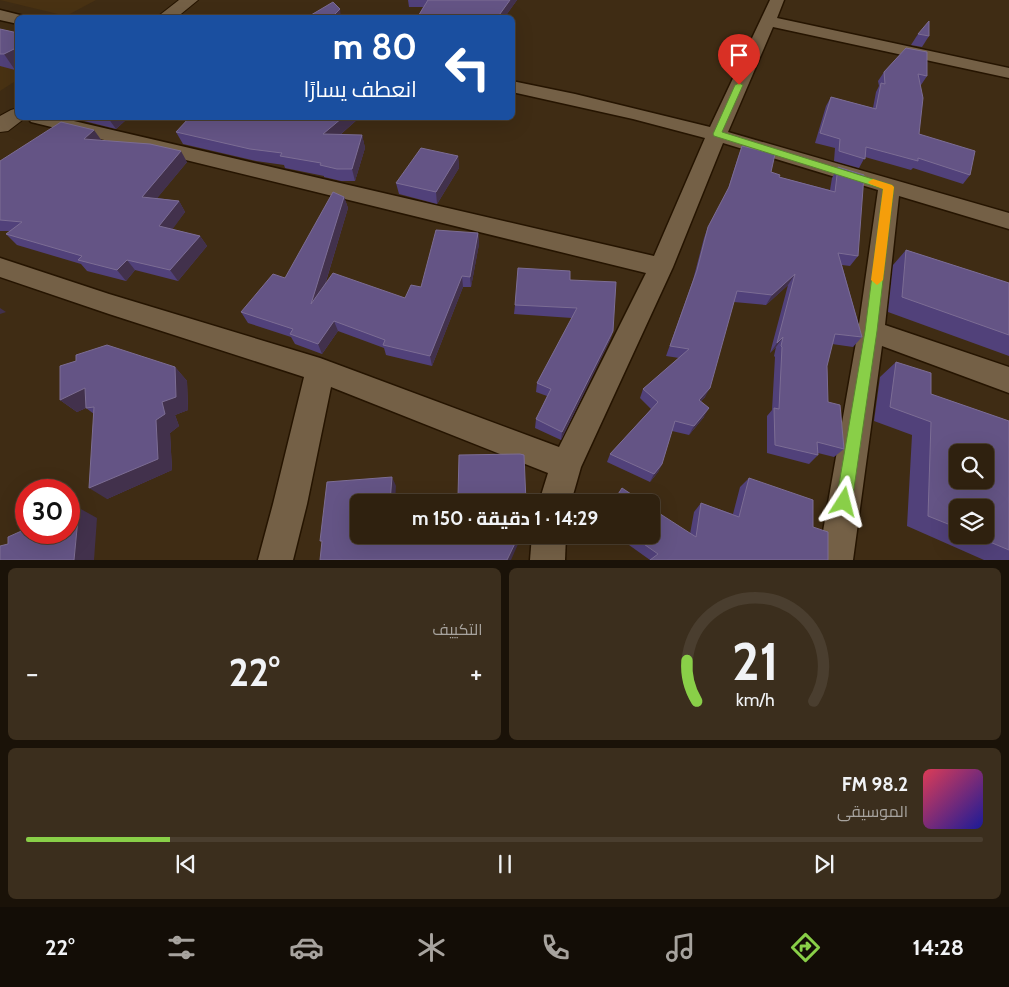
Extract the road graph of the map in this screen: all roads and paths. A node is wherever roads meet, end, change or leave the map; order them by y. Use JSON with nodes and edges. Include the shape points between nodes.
{"nodes":[{"id":1,"x":190,"y":0,"type":"edge"},
{"id":2,"x":773,"y":10,"type":"edge"},
{"id":3,"x":0,"y":15,"type":"edge"},
{"id":4,"x":168,"y":15,"type":"edge"},
{"id":5,"x":15,"y":18,"type":"edge"},
{"id":6,"x":1009,"y":73,"type":"edge"},
{"id":7,"x":515,"y":87,"type":"edge"},
{"id":8,"x":15,"y":116,"type":"edge"},
{"id":9,"x":46,"y":120,"type":"edge"},
{"id":10,"x":0,"y":126,"type":"edge"},
{"id":11,"x":717,"y":134,"type":"junction"},
{"id":12,"x":889,"y":187,"type":"junction"},
{"id":13,"x":1009,"y":221,"type":"edge"},
{"id":14,"x":661,"y":267,"type":"junction"},
{"id":15,"x":0,"y":268,"type":"edge"},
{"id":16,"x":871,"y":331,"type":"junction"},
{"id":17,"x":320,"y":370,"type":"junction"},
{"id":18,"x":1009,"y":380,"type":"edge"},
{"id":19,"x":566,"y":465,"type":"junction"},
{"id":20,"x":557,"y":494,"type":"edge"},
{"id":21,"x":548,"y":544,"type":"edge"},
{"id":22,"x":275,"y":560,"type":"edge"},
{"id":23,"x":547,"y":560,"type":"edge"},
{"id":24,"x":835,"y":560,"type":"edge"}],
"edges":[{"from":1,"to":4,"type":"main road"},
{"from":2,"to":6,"type":"street"},
{"from":2,"to":11,"type":"street"},
{"from":3,"to":5,"type":"street"},
{"from":7,"to":11,"type":"street","via":[[586,100]]},
{"from":8,"to":10,"type":"main road"},
{"from":9,"to":14,"type":"street"},
{"from":11,"to":12,"type":"street"},
{"from":11,"to":14,"type":"street"},
{"from":12,"to":13,"type":"street"},
{"from":12,"to":16,"type":"street"},
{"from":14,"to":19,"type":"street"},
{"from":15,"to":17,"type":"street"},
{"from":16,"to":18,"type":"street"},
{"from":16,"to":24,"type":"street"},
{"from":17,"to":19,"type":"street"},
{"from":17,"to":22,"type":"street"},
{"from":19,"to":20,"type":"street"},
{"from":21,"to":23,"type":"street"}]}
